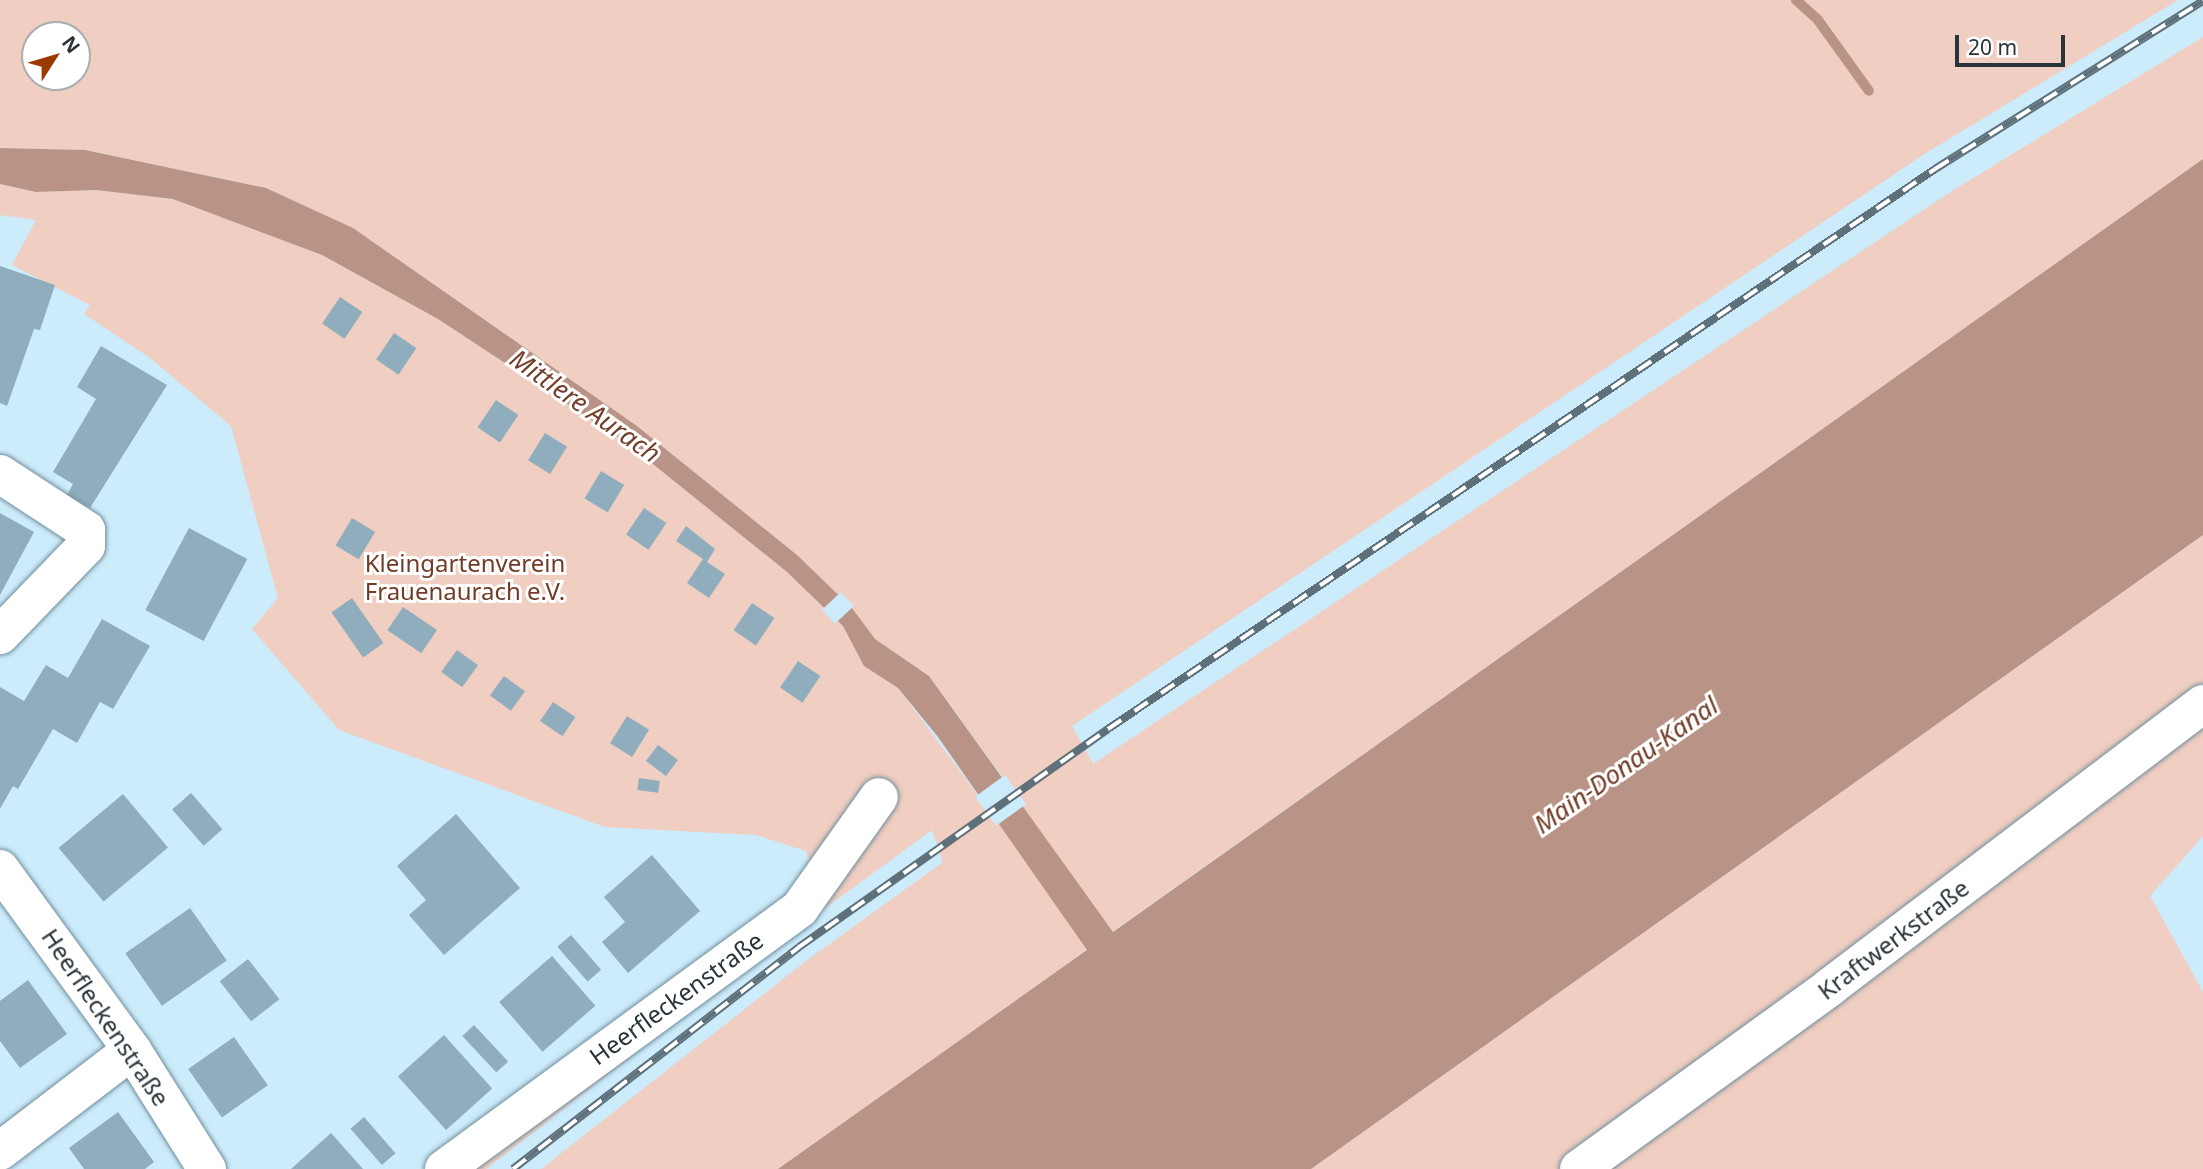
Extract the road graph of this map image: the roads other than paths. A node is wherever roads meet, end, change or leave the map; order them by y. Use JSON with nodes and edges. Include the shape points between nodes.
{"nodes":[{"id":1,"x":0,"y":474,"type":"edge"},
{"id":2,"x":0,"y":635,"type":"edge"},
{"id":3,"x":2203,"y":704,"type":"edge"},
{"id":4,"x":879,"y":797,"type":"dead end"},
{"id":5,"x":0,"y":869,"type":"edge"},
{"id":6,"x":132,"y":1050,"type":"junction"},
{"id":7,"x":0,"y":1151,"type":"edge"},
{"id":8,"x":207,"y":1169,"type":"edge"},
{"id":9,"x":444,"y":1169,"type":"edge"},
{"id":10,"x":1579,"y":1169,"type":"edge"}],
"edges":[{"from":1,"to":2,"type":"street","via":[[86,530],[86,546]]},
{"from":3,"to":10,"type":"street","name":"Kraftwerkstraße","via":[[1830,987]]},
{"from":4,"to":9,"type":"street","name":"Heerfleckenstraße","via":[[800,908]]},
{"from":5,"to":6,"type":"street","name":"Heerfleckenstraße"},
{"from":6,"to":7,"type":"street"},
{"from":6,"to":8,"type":"street","name":"Heerfleckenstraße"}]}
